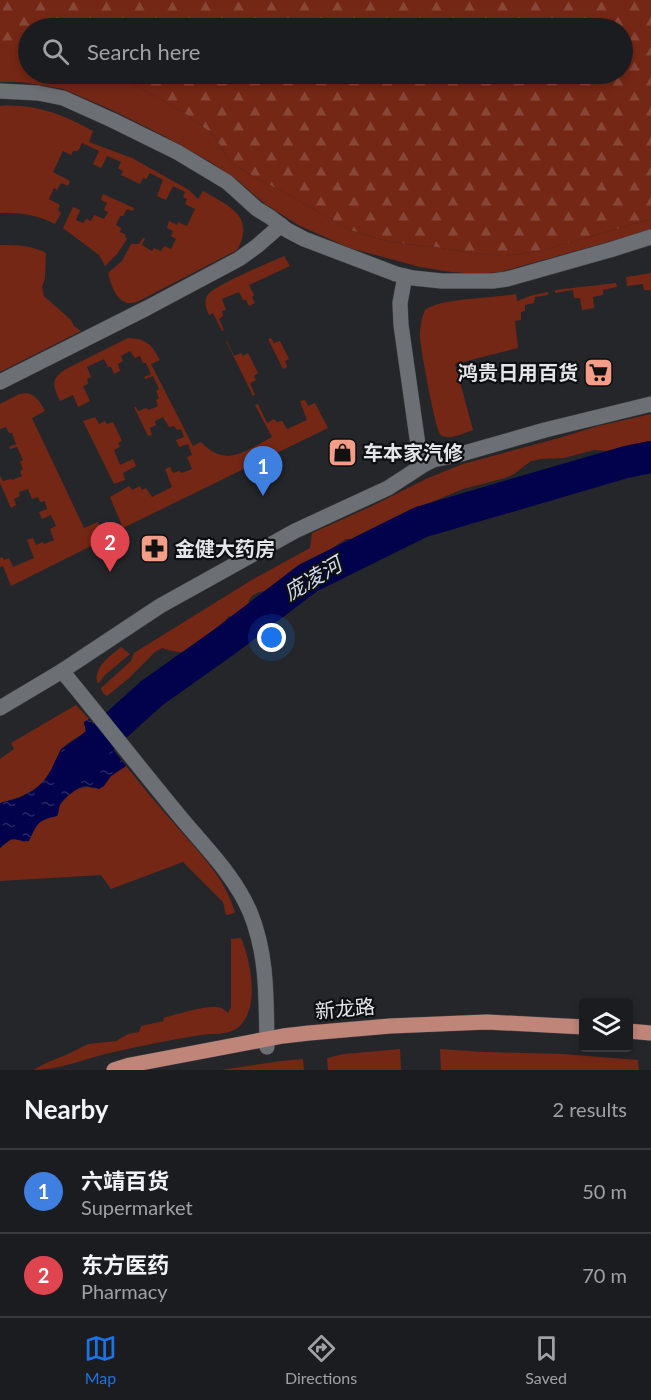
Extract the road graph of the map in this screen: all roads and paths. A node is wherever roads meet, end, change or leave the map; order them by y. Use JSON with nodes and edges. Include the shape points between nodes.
{"nodes":[{"id":1,"x":0,"y":91,"type":"edge"},
{"id":2,"x":281,"y":225,"type":"junction"},
{"id":3,"x":651,"y":237,"type":"edge"},
{"id":4,"x":405,"y":276,"type":"junction"},
{"id":5,"x":0,"y":382,"type":"edge"},
{"id":6,"x":651,"y":404,"type":"edge"},
{"id":7,"x":424,"y":464,"type":"junction"},
{"id":8,"x":62,"y":671,"type":"junction"},
{"id":9,"x":0,"y":708,"type":"edge"},
{"id":10,"x":579,"y":1027,"type":"edge"},
{"id":11,"x":633,"y":1031,"type":"edge"},
{"id":12,"x":651,"y":1033,"type":"edge"},
{"id":13,"x":579,"y":1034,"type":"edge"},
{"id":14,"x":633,"y":1038,"type":"edge"},
{"id":15,"x":651,"y":1040,"type":"edge"},
{"id":16,"x":267,"y":1043,"type":"junction"},
{"id":17,"x":114,"y":1070,"type":"edge"},
{"id":18,"x":145,"y":1070,"type":"edge"}],
"edges":[{"from":1,"to":2,"type":"street","via":[[63,98],[112,120],[227,182],[257,210]]},
{"from":2,"to":4,"type":"street","via":[[304,239]]},
{"from":2,"to":5,"type":"street","via":[[239,259]]},
{"from":3,"to":4,"type":"street","via":[[500,280],[442,281]]},
{"from":4,"to":7,"type":"street","via":[[401,325]]},
{"from":6,"to":7,"type":"street"},
{"from":7,"to":8,"type":"street","via":[[388,488],[295,531],[187,590]]},
{"from":8,"to":9,"type":"street"},
{"from":8,"to":16,"type":"street","via":[[236,887],[250,913],[264,963]]},
{"from":10,"to":16,"type":"main road","name":"新龙路","via":[[488,1022],[390,1026],[309,1033]]},
{"from":11,"to":12,"type":"main road"},
{"from":13,"to":16,"type":"main road","name":"新龙路","via":[[489,1029]]},
{"from":14,"to":15,"type":"main road"},
{"from":16,"to":17,"type":"main road","name":"新龙路"},
{"from":16,"to":18,"type":"main road","name":"新龙路"}]}
